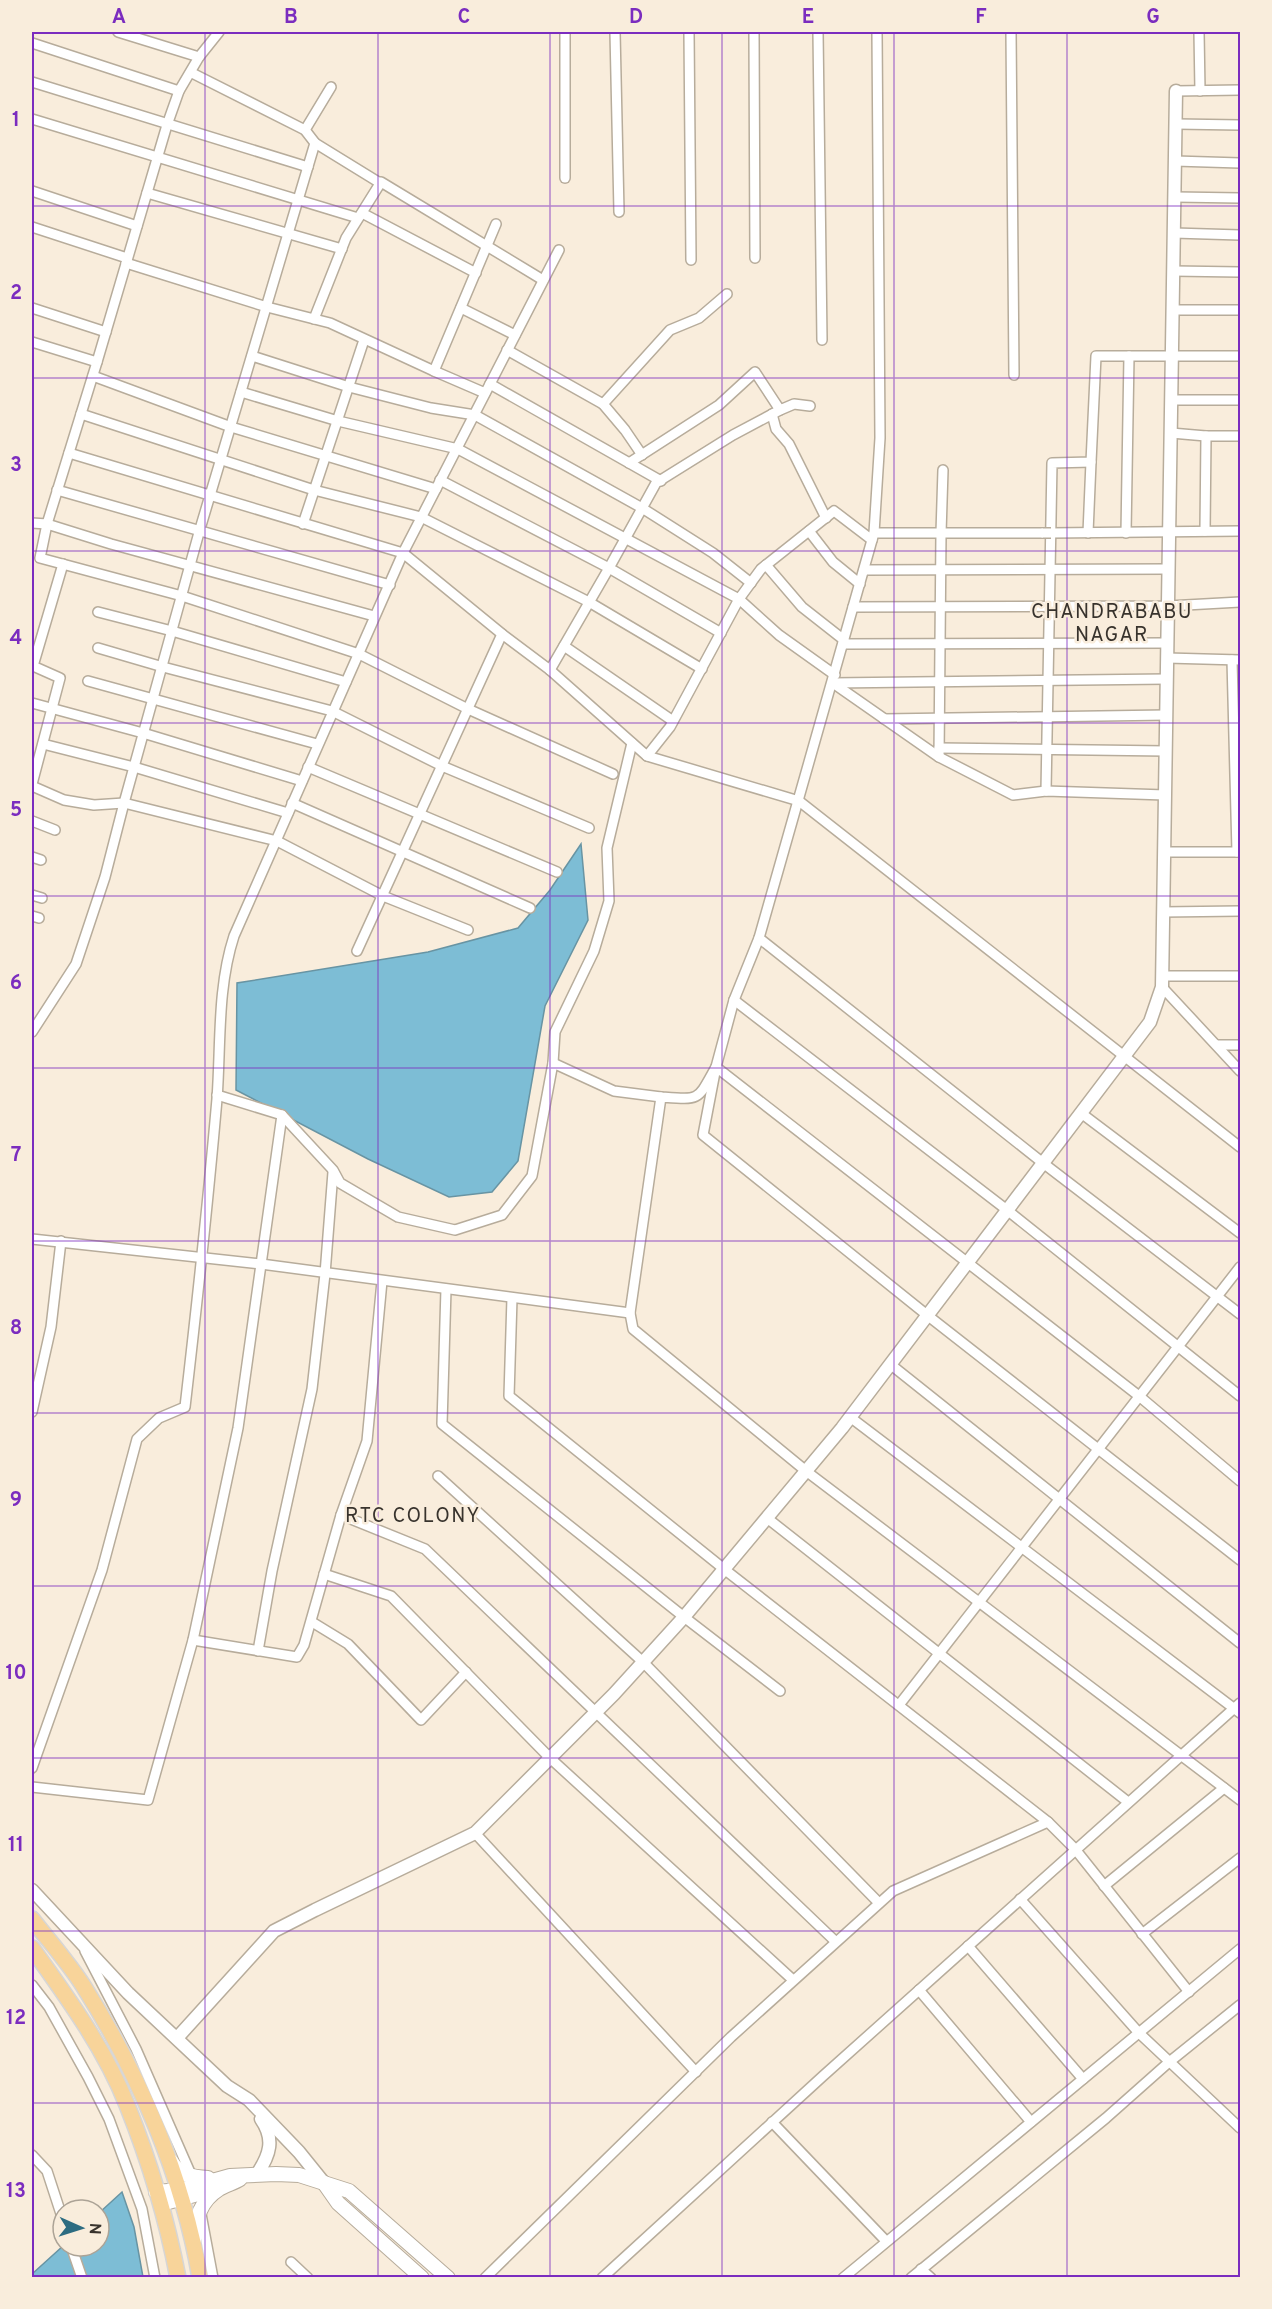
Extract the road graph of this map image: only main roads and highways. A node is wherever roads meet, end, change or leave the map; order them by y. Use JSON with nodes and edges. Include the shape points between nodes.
{"nodes":[{"id":1,"x":32,"y":1919,"type":"edge"},
{"id":2,"x":32,"y":1948,"type":"edge"},
{"id":3,"x":165,"y":2151,"type":"junction"},
{"id":4,"x":219,"y":2183,"type":"junction"},
{"id":5,"x":324,"y":2183,"type":"junction"},
{"id":6,"x":195,"y":2186,"type":"junction"},
{"id":7,"x":181,"y":2195,"type":"junction"},
{"id":8,"x":158,"y":2197,"type":"junction"},
{"id":9,"x":194,"y":2243,"type":"junction"},
{"id":10,"x":178,"y":2277,"type":"edge"},
{"id":11,"x":200,"y":2277,"type":"edge"},
{"id":12,"x":422,"y":2277,"type":"edge"},
{"id":13,"x":448,"y":2277,"type":"edge"}],
"edges":[{"from":1,"to":3,"type":"highway","via":[[83,1986],[128,2063]]},
{"from":2,"to":8,"type":"highway","via":[[65,1993],[107,2064],[127,2105]]},
{"from":3,"to":6,"type":"main road","via":[[176,2170]]},
{"from":3,"to":7,"type":"highway"},
{"from":4,"to":5,"type":"main road","via":[[233,2184],[251,2175],[299,2175]]},
{"from":4,"to":6,"type":"main road"},
{"from":4,"to":9,"type":"main road","via":[[204,2201],[196,2221]]},
{"from":5,"to":12,"type":"main road","via":[[338,2203]]},
{"from":5,"to":13,"type":"main road","via":[[349,2191]]},
{"from":6,"to":7,"type":"main road"},
{"from":7,"to":8,"type":"main road"},
{"from":7,"to":9,"type":"highway"},
{"from":8,"to":10,"type":"highway"},
{"from":9,"to":11,"type":"highway"}]}
